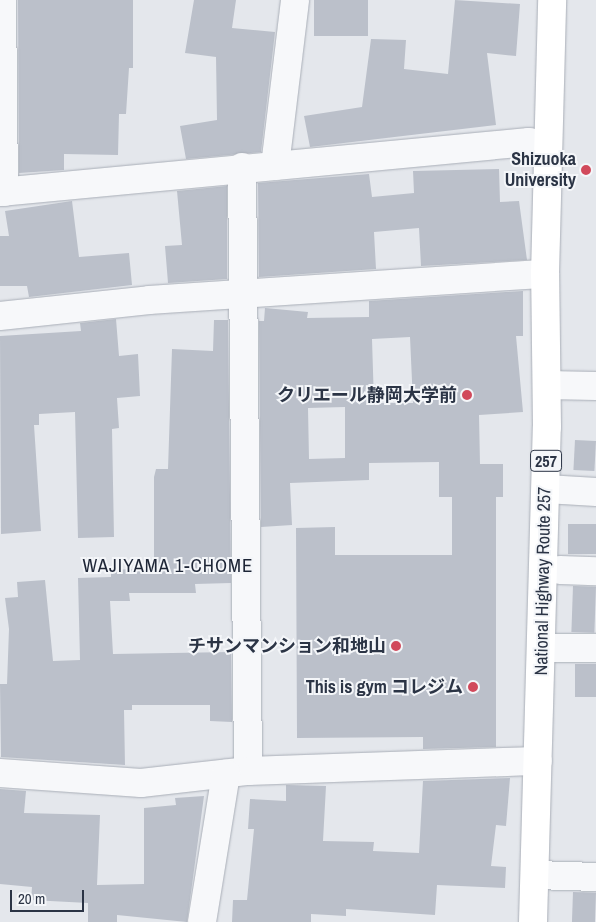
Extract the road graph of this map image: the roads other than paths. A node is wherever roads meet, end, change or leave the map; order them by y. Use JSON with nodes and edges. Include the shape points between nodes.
{"nodes":[{"id":1,"x":2,"y":0,"type":"edge"},
{"id":2,"x":295,"y":0,"type":"edge"},
{"id":3,"x":552,"y":0,"type":"edge"},
{"id":4,"x":548,"y":146,"type":"junction"},
{"id":5,"x":275,"y":166,"type":"junction"},
{"id":6,"x":242,"y":167,"type":"junction"},
{"id":7,"x":2,"y":192,"type":"edge"},
{"id":8,"x":545,"y":274,"type":"junction"},
{"id":9,"x":244,"y":294,"type":"junction"},
{"id":10,"x":0,"y":316,"type":"edge"},
{"id":11,"x":547,"y":385,"type":"junction"},
{"id":12,"x":596,"y":386,"type":"edge"},
{"id":13,"x":546,"y":489,"type":"junction"},
{"id":14,"x":596,"y":492,"type":"edge"},
{"id":15,"x":560,"y":570,"type":"dead end"},
{"id":16,"x":596,"y":571,"type":"edge"},
{"id":17,"x":542,"y":648,"type":"junction"},
{"id":18,"x":596,"y":648,"type":"edge"},
{"id":19,"x":538,"y":761,"type":"junction"},
{"id":20,"x":0,"y":773,"type":"edge"},
{"id":21,"x":237,"y":773,"type":"junction"},
{"id":22,"x":536,"y":875,"type":"junction"},
{"id":23,"x":596,"y":878,"type":"edge"},
{"id":24,"x":202,"y":922,"type":"edge"},
{"id":25,"x":533,"y":922,"type":"edge"}],
"edges":[{"from":1,"to":7,"type":"street"},
{"from":2,"to":5,"type":"street"},
{"from":3,"to":4,"type":"highway","name":"National Highway Route 257","number":"257"},
{"from":4,"to":5,"type":"street","via":[[529,142]]},
{"from":4,"to":8,"type":"highway","name":"National Highway Route 257","number":"257"},
{"from":5,"to":6,"type":"street"},
{"from":6,"to":7,"type":"street"},
{"from":6,"to":9,"type":"street"},
{"from":8,"to":9,"type":"street"},
{"from":8,"to":11,"type":"highway","name":"National Highway Route 257","number":"257"},
{"from":9,"to":10,"type":"street"},
{"from":9,"to":21,"type":"street"},
{"from":11,"to":12,"type":"street"},
{"from":11,"to":13,"type":"highway","name":"National Highway Route 257","number":"257"},
{"from":13,"to":14,"type":"street"},
{"from":13,"to":17,"type":"highway","name":"National Highway Route 257","number":"257"},
{"from":15,"to":16,"type":"street"},
{"from":17,"to":18,"type":"street"},
{"from":17,"to":19,"type":"highway","name":"National Highway Route 257","number":"257"},
{"from":19,"to":21,"type":"street"},
{"from":19,"to":22,"type":"highway","name":"National Highway Route 257","number":"257"},
{"from":20,"to":21,"type":"street","via":[[141,783]]},
{"from":21,"to":24,"type":"street"},
{"from":22,"to":23,"type":"street"},
{"from":22,"to":25,"type":"highway","name":"National Highway Route 257","number":"257"}]}
